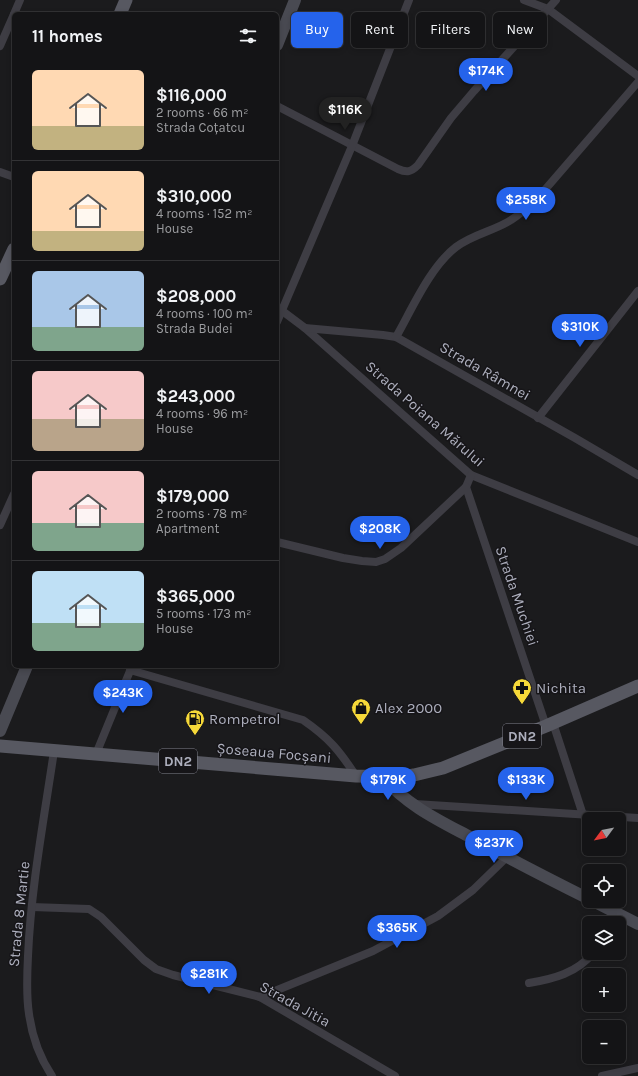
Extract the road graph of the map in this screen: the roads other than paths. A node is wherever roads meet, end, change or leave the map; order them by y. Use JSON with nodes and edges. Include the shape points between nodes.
{"nodes":[{"id":1,"x":20,"y":0,"type":"edge"},
{"id":2,"x":126,"y":0,"type":"edge"},
{"id":3,"x":295,"y":0,"type":"edge"},
{"id":4,"x":409,"y":0,"type":"edge"},
{"id":5,"x":524,"y":0,"type":"edge"},
{"id":6,"x":556,"y":0,"type":"edge"},
{"id":7,"x":548,"y":9,"type":"junction"},
{"id":8,"x":15,"y":12,"type":"edge"},
{"id":9,"x":121,"y":12,"type":"edge"},
{"id":10,"x":12,"y":19,"type":"edge"},
{"id":11,"x":279,"y":40,"type":"edge"},
{"id":12,"x":0,"y":46,"type":"edge"},
{"id":13,"x":638,"y":76,"type":"edge"},
{"id":14,"x":638,"y":82,"type":"edge"},
{"id":15,"x":279,"y":107,"type":"edge"},
{"id":16,"x":352,"y":146,"type":"junction"},
{"id":17,"x":0,"y":172,"type":"edge"},
{"id":18,"x":12,"y":176,"type":"edge"},
{"id":19,"x":12,"y":253,"type":"edge"},
{"id":20,"x":0,"y":280,"type":"edge"},
{"id":21,"x":638,"y":291,"type":"edge"},
{"id":22,"x":280,"y":308,"type":"edge"},
{"id":23,"x":305,"y":328,"type":"junction"},
{"id":24,"x":396,"y":338,"type":"junction"},
{"id":25,"x":538,"y":418,"type":"junction"},
{"id":26,"x":471,"y":475,"type":"junction"},
{"id":27,"x":638,"y":475,"type":"edge"},
{"id":28,"x":466,"y":487,"type":"junction"},
{"id":29,"x":12,"y":498,"type":"edge"},
{"id":30,"x":0,"y":525,"type":"edge"},
{"id":31,"x":279,"y":542,"type":"edge"},
{"id":32,"x":638,"y":542,"type":"edge"},
{"id":33,"x":26,"y":668,"type":"edge"},
{"id":34,"x":131,"y":668,"type":"edge"},
{"id":35,"x":638,"y":686,"type":"edge"},
{"id":36,"x":550,"y":724,"type":"junction"},
{"id":37,"x":0,"y":731,"type":"edge"},
{"id":38,"x":0,"y":746,"type":"edge"},
{"id":39,"x":54,"y":751,"type":"junction"},
{"id":40,"x":96,"y":754,"type":"junction"},
{"id":41,"x":356,"y":776,"type":"junction"},
{"id":42,"x":383,"y":777,"type":"junction"},
{"id":43,"x":413,"y":804,"type":"junction"},
{"id":44,"x":582,"y":815,"type":"joint"},
{"id":45,"x":626,"y":817,"type":"edge"},
{"id":46,"x":638,"y":818,"type":"edge"},
{"id":47,"x":506,"y":857,"type":"junction"},
{"id":48,"x":582,"y":895,"type":"edge"},
{"id":49,"x":32,"y":907,"type":"junction"},
{"id":50,"x":601,"y":908,"type":"edge"},
{"id":51,"x":611,"y":916,"type":"edge"},
{"id":52,"x":626,"y":921,"type":"edge"},
{"id":53,"x":638,"y":924,"type":"edge"},
{"id":54,"x":586,"y":960,"type":"edge"},
{"id":55,"x":529,"y":983,"type":"dead end"},
{"id":56,"x":260,"y":997,"type":"junction"},
{"id":57,"x":638,"y":1068,"type":"edge"},
{"id":58,"x":52,"y":1076,"type":"edge"},
{"id":59,"x":395,"y":1076,"type":"edge"},
{"id":60,"x":602,"y":1076,"type":"edge"}],
"edges":[{"from":1,"to":8,"type":"street"},
{"from":2,"to":9,"type":"main road"},
{"from":3,"to":11,"type":"main road"},
{"from":4,"to":16,"type":"street"},
{"from":5,"to":7,"type":"street"},
{"from":6,"to":7,"type":"street"},
{"from":7,"to":13,"type":"street"},
{"from":7,"to":16,"type":"street","via":[[451,118],[413,170],[404,172]]},
{"from":10,"to":12,"type":"street"},
{"from":14,"to":24,"type":"street","via":[[530,206],[511,220],[472,237],[446,257],[433,272]]},
{"from":15,"to":16,"type":"street"},
{"from":16,"to":22,"type":"street"},
{"from":17,"to":18,"type":"street"},
{"from":19,"to":20,"type":"main road"},
{"from":21,"to":25,"type":"street"},
{"from":22,"to":23,"type":"street","name":"Strada Poiana Mărului"},
{"from":23,"to":24,"type":"street","name":"Strada Râmnei"},
{"from":23,"to":26,"type":"street","name":"Strada Poiana Mărului"},
{"from":24,"to":25,"type":"street","name":"Strada Râmnei"},
{"from":25,"to":27,"type":"street","name":"Strada Râmnei"},
{"from":26,"to":28,"type":"street"},
{"from":26,"to":32,"type":"street","name":"Strada Poiana Mărului"},
{"from":28,"to":31,"type":"street","via":[[401,548],[376,562],[343,558]]},
{"from":28,"to":36,"type":"street","name":"Strada Muchiei"},
{"from":29,"to":30,"type":"street"},
{"from":33,"to":37,"type":"main road"},
{"from":34,"to":40,"type":"street"},
{"from":34,"to":41,"type":"street","via":[[303,720],[320,731],[333,744]]},
{"from":35,"to":36,"type":"main road","number":"DN2"},
{"from":36,"to":42,"type":"main road","name":"Șoseaua Focșani","number":"DN2","via":[[443,768],[402,777]]},
{"from":36,"to":44,"type":"street","name":"Strada Muchiei"},
{"from":38,"to":39,"type":"main road","name":"Șoseaua Focșani","number":"DN2"},
{"from":39,"to":40,"type":"main road","name":"Șoseaua Focșani","number":"DN2"},
{"from":39,"to":49,"type":"street","name":"Strada 8 Martie"},
{"from":40,"to":41,"type":"main road","name":"Șoseaua Focșani","number":"DN2"},
{"from":41,"to":42,"type":"main road","name":"Șoseaua Focșani","number":"DN2"},
{"from":42,"to":43,"type":"main road","via":[[392,788]]},
{"from":43,"to":44,"type":"street"},
{"from":43,"to":47,"type":"main road"},
{"from":45,"to":46,"type":"street"},
{"from":47,"to":48,"type":"main road"},
{"from":47,"to":56,"type":"street","via":[[473,890],[438,916],[373,951]]},
{"from":49,"to":56,"type":"street","name":"Strada Jitia","via":[[89,909],[101,917],[156,969]]},
{"from":49,"to":58,"type":"street","name":"Strada 8 Martie","via":[[27,986],[28,1014],[34,1039]]},
{"from":50,"to":51,"type":"main road"},
{"from":52,"to":53,"type":"main road"},
{"from":54,"to":55,"type":"street","via":[[567,973]]},
{"from":56,"to":59,"type":"street","name":"Strada Jitia"},
{"from":57,"to":60,"type":"street"}]}
